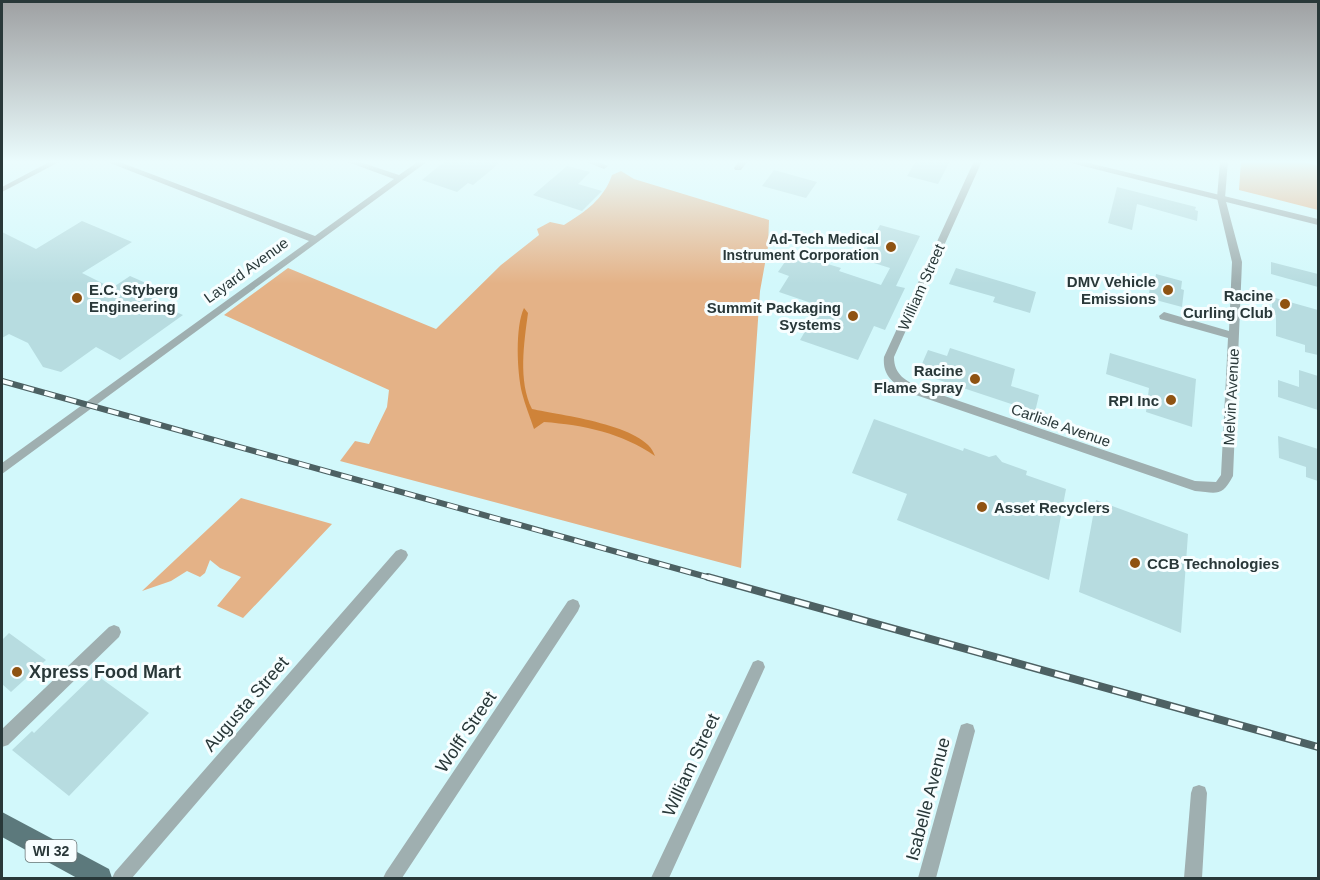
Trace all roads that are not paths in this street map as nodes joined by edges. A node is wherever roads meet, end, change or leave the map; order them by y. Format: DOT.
graph roads {
  1 [pos="216,202"];
  2 [pos="367,202"];
  3 [pos="959,202"];
  4 [pos="1222,202"];
  5 [pos="1237,202"];
  6 [pos="1318,222"];
  7 [pos="316,240"];
  8 [pos="1164,316"];
  9 [pos="1234,336"];
  10 [pos="897,381"];
  11 [pos="2,470"];
  12 [pos="1218,488"];
  13 [pos="401,555"];
  14 [pos="573,606"];
  15 [pos="114,632"];
  16 [pos="758,667"];
  17 [pos="967,730"];
  18 [pos="2,739"];
  19 [pos="1199,793"];
  20 [pos="2,824"];
  21 [pos="100,879"];
  22 [pos="121,879"];
  23 [pos="392,879"];
  24 [pos="660,879"];
  25 [pos="927,879"];
  26 [pos="1193,879"];
  1 -- 7 [label="street"];
  2 -- 7 [label="street, Layard Avenue"];
  3 -- 10 [label="street, William Street"];
  4 -- 9 [label="street, Melvin Avenue"];
  5 -- 6 [label="street"];
  7 -- 11 [label="street, Layard Avenue"];
  8 -- 9 [label="street"];
  9 -- 12 [label="street, Melvin Avenue"];
  10 -- 12 [label="street, Carlisle Avenue"];
  13 -- 22 [label="street, Augusta Street"];
  14 -- 23 [label="street, Wolff Street"];
  15 -- 18 [label="street"];
  16 -- 24 [label="street, William Street"];
  17 -- 25 [label="street, Isabelle Avenue"];
  19 -- 26 [label="street"];
  20 -- 21 [label="main road, WI 32"];
}
